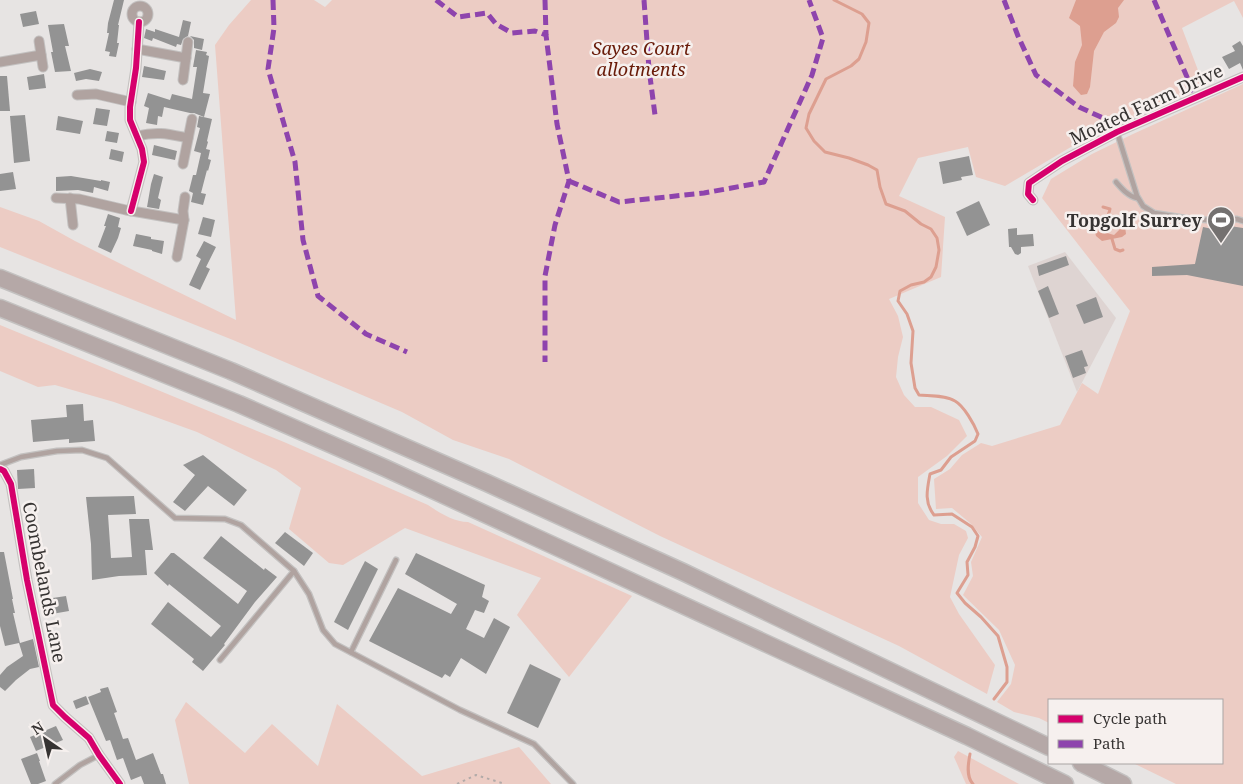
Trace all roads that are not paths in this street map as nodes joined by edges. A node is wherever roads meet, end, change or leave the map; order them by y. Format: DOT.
graph roads {
  1 [pos="139,3"];
  2 [pos="39,41"];
  3 [pos="188,42"];
  4 [pos="137,49"];
  5 [pos="41,55"];
  6 [pos="186,58"];
  7 [pos="0,62"];
  8 [pos="43,67"];
  9 [pos="1243,77"];
  10 [pos="183,80"];
  11 [pos="77,95"];
  12 [pos="131,102"];
  13 [pos="192,120"];
  14 [pos="1117,132"];
  15 [pos="137,136"];
  16 [pos="188,138"];
  17 [pos="182,164"];
  18 [pos="1116,182"];
  19 [pos="185,197"];
  20 [pos="56,198"];
  21 [pos="70,198"];
  22 [pos="1137,198"];
  23 [pos="1032,200"];
  24 [pos="131,210"];
  25 [pos="184,220"];
  26 [pos="1243,221"];
  27 [pos="73,225"];
  28 [pos="177,257"];
  29 [pos="0,278"];
  30 [pos="0,308"];
  31 [pos="0,465"];
  32 [pos="0,469"];
  33 [pos="396,560"];
  34 [pos="294,571"];
  35 [pos="350,652"];
  36 [pos="220,660"];
  37 [pos="1048,746"];
  38 [pos="99,755"];
  39 [pos="1083,764"];
  40 [pos="54,784"];
  41 [pos="120,784"];
  42 [pos="573,784"];
  43 [pos="1065,784"];
  44 [pos="1123,784"];
  1 -- 4 [label="street"];
  2 -- 5 [label="street"];
  3 -- 6 [label="street"];
  4 -- 6 [label="street"];
  4 -- 12 [label="street"];
  5 -- 7 [label="street"];
  5 -- 8 [label="street"];
  6 -- 10 [label="street"];
  9 -- 14 [label="street, Moated Farm Drive"];
  11 -- 12 [label="street"];
  12 -- 15 [label="street"];
  13 -- 16 [label="street"];
  14 -- 22 [label="lane"];
  14 -- 23 [label="street, Moated Farm Drive"];
  15 -- 16 [label="street"];
  15 -- 24 [label="street"];
  16 -- 17 [label="street"];
  18 -- 22 [label="lane"];
  19 -- 25 [label="street"];
  20 -- 21 [label="street"];
  21 -- 24 [label="street"];
  21 -- 27 [label="street"];
  22 -- 26 [label="lane"];
  24 -- 25 [label="street"];
  25 -- 28 [label="street"];
  29 -- 37 [label="highway"];
  30 -- 43 [label="highway"];
  31 -- 34 [label="lane"];
  32 -- 38 [label="street, Coombelands Lane"];
  33 -- 35 [label="lane"];
  34 -- 35 [label="lane"];
  34 -- 36 [label="lane"];
  35 -- 42 [label="lane"];
  38 -- 40 [label="lane"];
  38 -- 41 [label="street"];
  39 -- 44 [label="highway"];
}
